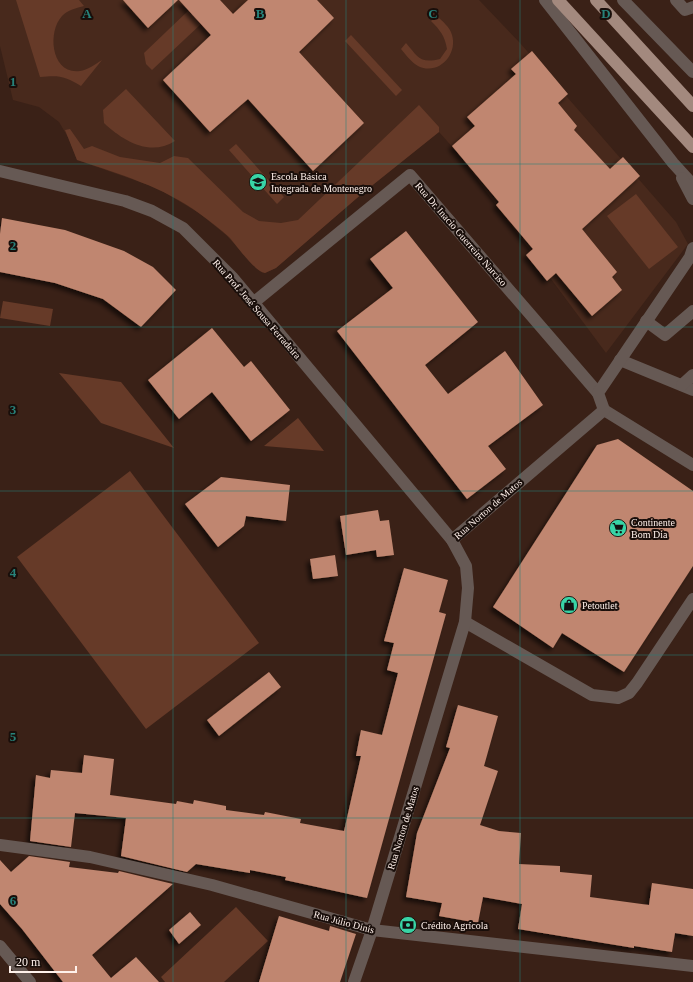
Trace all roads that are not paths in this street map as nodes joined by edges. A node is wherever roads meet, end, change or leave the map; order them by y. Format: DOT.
graph roads {
  1 [pos="545,0"];
  2 [pos="558,0"];
  3 [pos="596,0"];
  4 [pos="623,0"];
  5 [pos="676,0"];
  6 [pos="693,7"];
  7 [pos="687,60"];
  8 [pos="693,72"];
  9 [pos="693,106"];
  10 [pos="693,147"];
  11 [pos="673,163"];
  12 [pos="1,169"];
  13 [pos="693,185"];
  14 [pos="693,199"];
  15 [pos="692,253"];
  16 [pos="253,303"];
  17 [pos="693,311"];
  18 [pos="646,321"];
  19 [pos="620,360"];
  20 [pos="693,375"];
  21 [pos="682,385"];
  22 [pos="693,390"];
  23 [pos="598,393"];
  24 [pos="604,410"];
  25 [pos="693,465"];
  26 [pos="452,540"];
  27 [pos="693,599"];
  28 [pos="465,622"];
  29 [pos="0,844"];
  30 [pos="372,930"];
  31 [pos="0,946"];
  32 [pos="693,966"];
  33 [pos="30,982"];
  34 [pos="354,982"];
  1 -- 11 [label="street"];
  2 -- 10 [label="main road"];
  3 -- 9 [label="main road"];
  4 -- 7 [label="street"];
  5 -- 6 [label="street"];
  7 -- 8 [label="street"];
  11 -- 13 [label="street"];
  11 -- 14 [label="street"];
  12 -- 16 [label="street, Rua Prof. José Sousa Ferradeira"];
  15 -- 18 [label="street"];
  16 -- 23 [label="street, Rua Dr. Inacio Guerreiro Narciso"];
  16 -- 26 [label="street, Rua Prof. José Sousa Ferradeira"];
  17 -- 18 [label="street"];
  18 -- 19 [label="street"];
  19 -- 21 [label="street"];
  19 -- 23 [label="street"];
  20 -- 21 [label="street"];
  21 -- 22 [label="street"];
  23 -- 24 [label="street"];
  24 -- 25 [label="street"];
  24 -- 26 [label="street, Rua Norton de Matos"];
  26 -- 28 [label="street, Rua Norton de Matos"];
  27 -- 28 [label="street"];
  28 -- 30 [label="street, Rua Norton de Matos"];
  29 -- 30 [label="street, Rua Júlio Dinis"];
  30 -- 32 [label="street, Rua Júlio Dinis"];
  30 -- 34 [label="street, Rua Norton de Matos"];
  31 -- 33 [label="street"];
}
